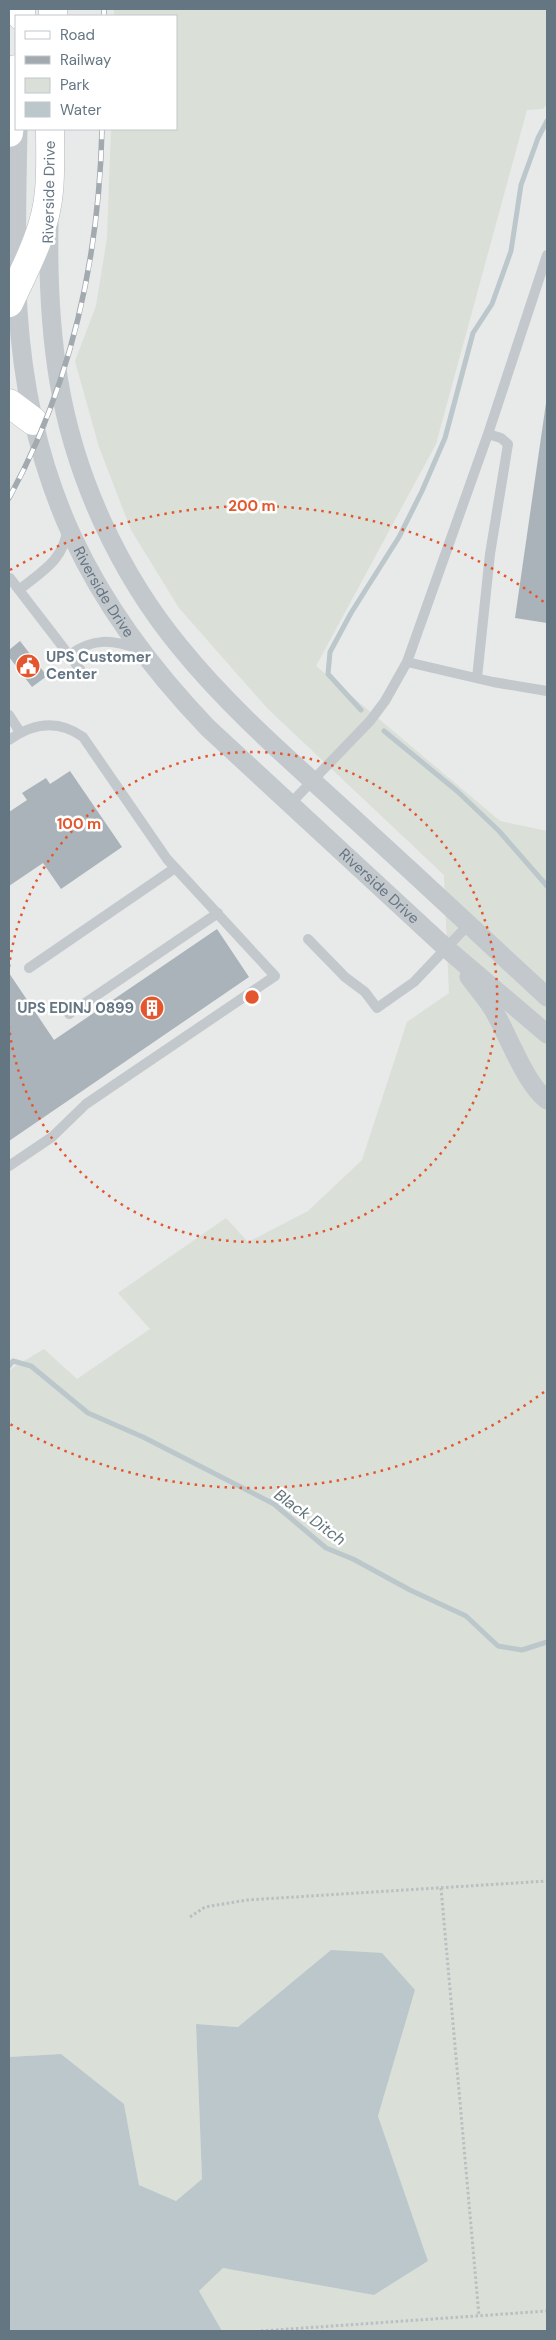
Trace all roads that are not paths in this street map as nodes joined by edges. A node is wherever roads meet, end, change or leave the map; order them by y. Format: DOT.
graph roads {
  1 [pos="15,78"];
  2 [pos="18,130"];
  3 [pos="50,130"];
  4 [pos="9,133"];
  5 [pos="49,191"];
  6 [pos="547,255"];
  7 [pos="13,294"];
  8 [pos="9,403"];
  9 [pos="34,421"];
  10 [pos="488,434"];
  11 [pos="67,526"];
  12 [pos="10,578"];
  13 [pos="19,590"];
  14 [pos="139,649"];
  15 [pos="69,655"];
  16 [pos="408,662"];
  17 [pos="82,672"];
  18 [pos="477,678"];
  19 [pos="547,691"];
  20 [pos="9,715"];
  21 [pos="20,732"];
  22 [pos="9,740"];
  23 [pos="313,781"];
  24 [pos="290,804"];
  25 [pos="175,868"];
  26 [pos="218,913"];
  27 [pos="469,924"];
  28 [pos="308,939"];
  29 [pos="446,948"];
  30 [pos="29,968"];
  31 [pos="547,997"];
  32 [pos="69,1014"];
  33 [pos="547,1034"];
  34 [pos="547,1100"];
  35 [pos="9,1166"];
  1 -- 4 [label="main road"];
  2 -- 7 [label="street, Riverside Drive"];
  3 -- 5 [label="main road, Riverside Drive"];
  5 -- 7 [label="main road"];
  5 -- 23 [label="street, Riverside Drive"];
  6 -- 10 [label="lane"];
  7 -- 9 [label="street, Riverside Drive"];
  8 -- 9 [label="main road"];
  9 -- 11 [label="street, Riverside Drive"];
  10 -- 16 [label="lane"];
  10 -- 18 [label="lane"];
  11 -- 13 [label="lane"];
  11 -- 14 [label="street, Riverside Drive"];
  12 -- 13 [label="lane"];
  13 -- 15 [label="lane"];
  14 -- 15 [label="lane"];
  14 -- 24 [label="street, Riverside Drive"];
  15 -- 17 [label="lane"];
  16 -- 18 [label="lane"];
  16 -- 23 [label="lane"];
  18 -- 19 [label="lane"];
  20 -- 21 [label="lane"];
  21 -- 22 [label="lane"];
  21 -- 25 [label="lane"];
  23 -- 24 [label="lane"];
  23 -- 27 [label="street, Riverside Drive"];
  24 -- 29 [label="street, Riverside Drive"];
  25 -- 26 [label="lane"];
  25 -- 30 [label="lane"];
  26 -- 32 [label="lane"];
  26 -- 35 [label="lane"];
  27 -- 29 [label="lane"];
  27 -- 31 [label="street, Riverside Drive"];
  28 -- 29 [label="lane"];
  29 -- 33 [label="street, Riverside Drive"];
  29 -- 34 [label="street"];
}
